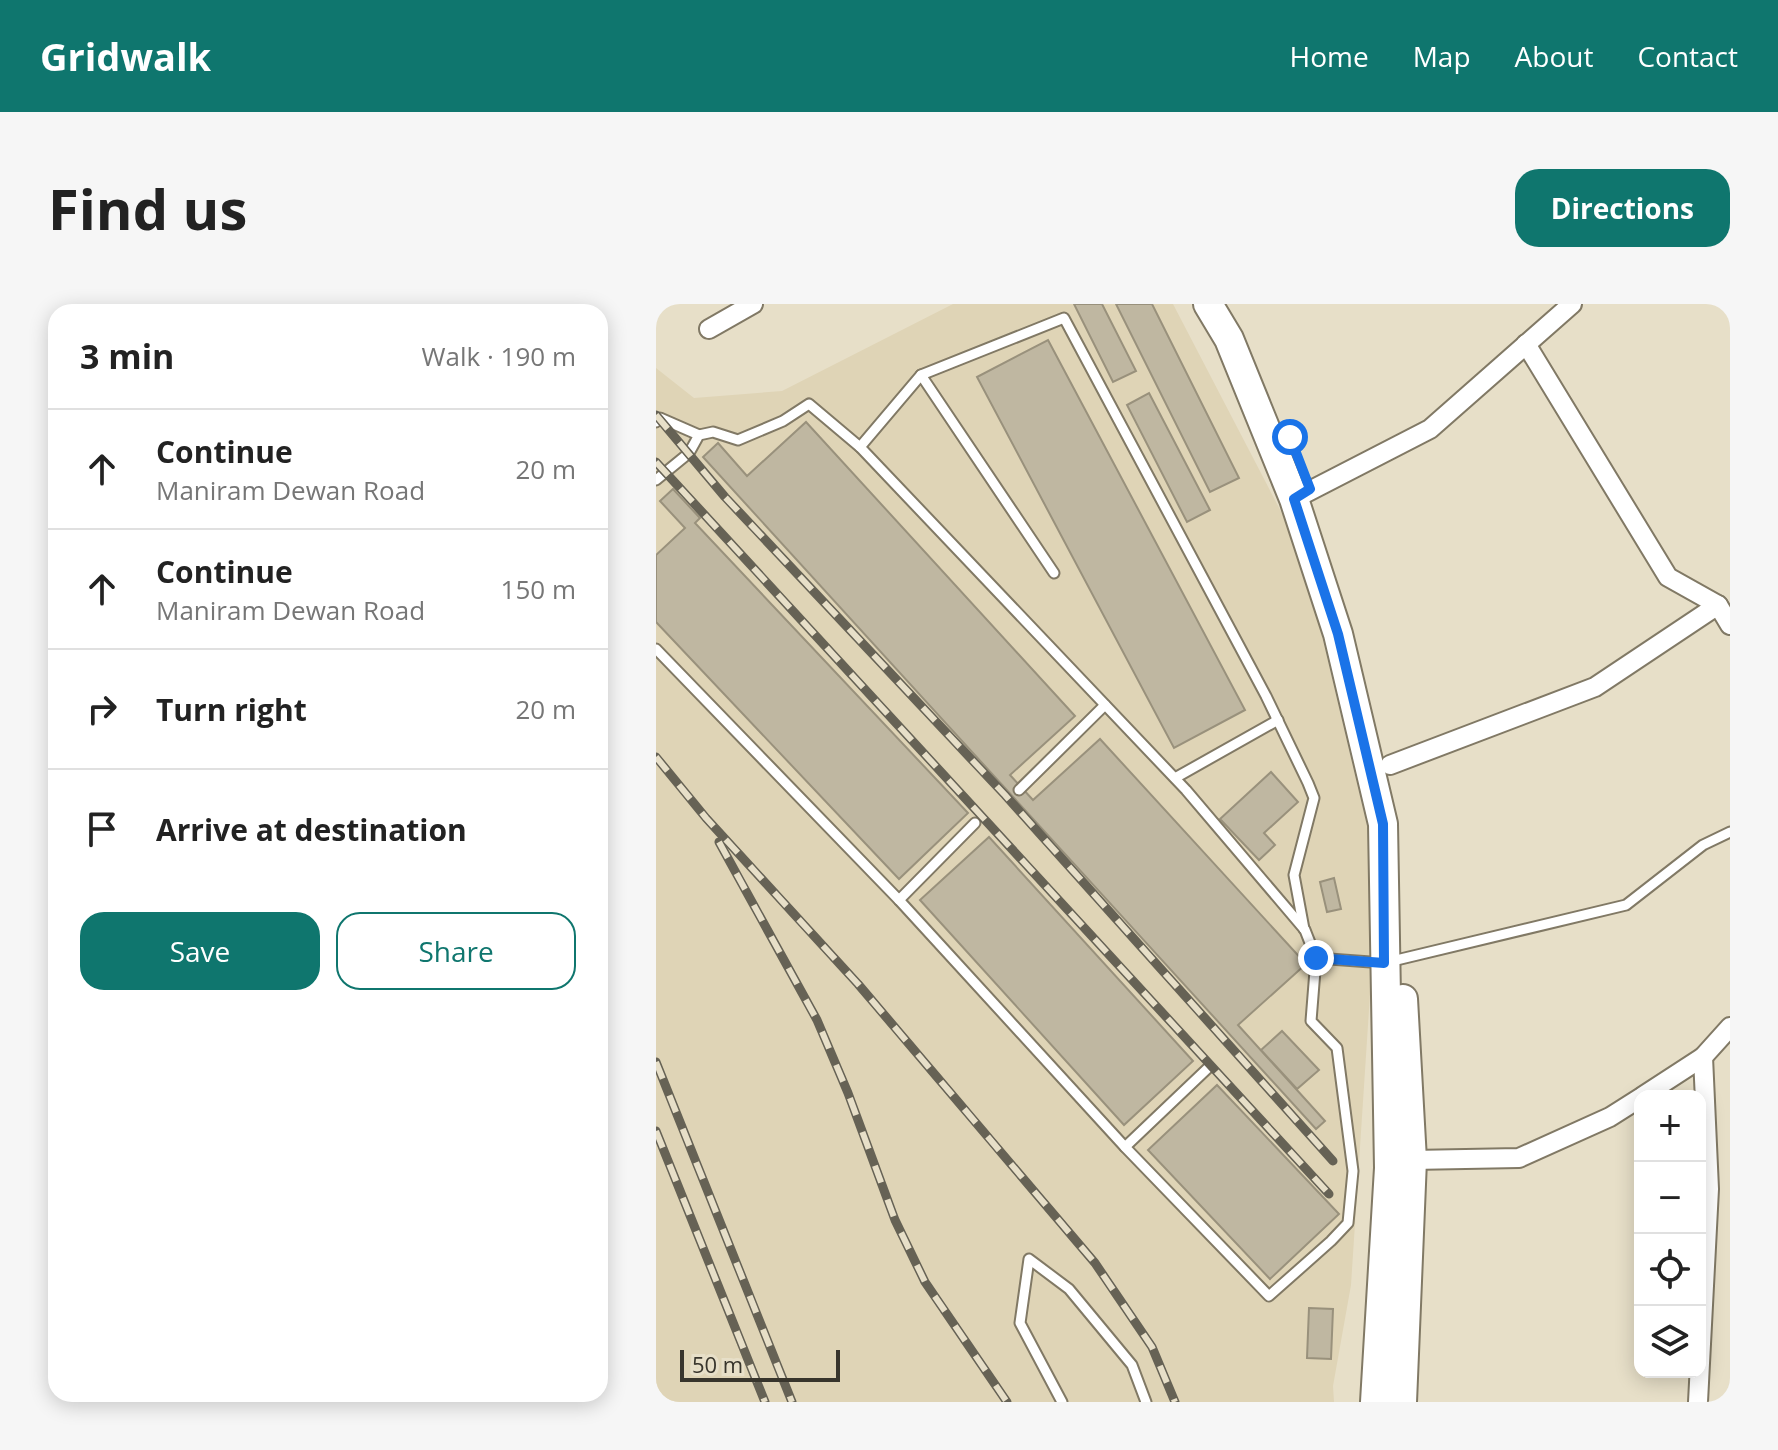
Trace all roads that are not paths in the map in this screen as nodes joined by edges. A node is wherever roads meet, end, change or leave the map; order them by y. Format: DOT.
graph roads {
  1 [pos="753,304"];
  2 [pos="1208,304"];
  3 [pos="1230,304"];
  4 [pos="1572,304"];
  5 [pos="709,329"];
  6 [pos="1526,344"];
  7 [pos="921,375"];
  8 [pos="656,422"];
  9 [pos="699,435"];
  10 [pos="860,447"];
  11 [pos="656,480"];
  12 [pos="1302,494"];
  13 [pos="1054,573"];
  14 [pos="1718,605"];
  15 [pos="1730,625"];
  16 [pos="656,649"];
  17 [pos="1105,705"];
  18 [pos="1278,720"];
  19 [pos="1390,765"];
  20 [pos="1175,778"];
  21 [pos="1019,790"];
  22 [pos="975,823"];
  23 [pos="1730,832"];
  24 [pos="899,900"];
  25 [pos="1305,930"];
  26 [pos="1316,958"];
  27 [pos="1392,961"];
  28 [pos="1730,1027"];
  29 [pos="1703,1057"];
  30 [pos="1208,1068"];
  31 [pos="1653,1090"];
  32 [pos="1634,1102"];
  33 [pos="1125,1147"];
  34 [pos="1412,1160"];
  35 [pos="1062,1402"];
  36 [pos="1146,1402"];
  37 [pos="1375,1402"];
  38 [pos="1402,1402"];
  39 [pos="1698,1402"];
  1 -- 5 [label="street"];
  2 -- 12 [label="main road"];
  3 -- 12 [label="main road"];
  4 -- 6 [label="street"];
  6 -- 12 [label="street"];
  6 -- 14 [label="street"];
  7 -- 10 [label="lane"];
  7 -- 13 [label="lane"];
  7 -- 18 [label="lane"];
  8 -- 9 [label="lane"];
  9 -- 10 [label="lane"];
  9 -- 11 [label="lane"];
  10 -- 17 [label="lane"];
  12 -- 19 [label="main road"];
  12 -- 27 [label="main road"];
  14 -- 15 [label="street"];
  14 -- 19 [label="street"];
  16 -- 24 [label="lane"];
  17 -- 20 [label="lane"];
  17 -- 21 [label="lane"];
  18 -- 20 [label="lane"];
  18 -- 25 [label="lane"];
  19 -- 27 [label="main road"];
  20 -- 25 [label="lane"];
  22 -- 24 [label="lane"];
  23 -- 27 [label="lane"];
  24 -- 33 [label="lane"];
  25 -- 26 [label="lane"];
  26 -- 27 [label="lane"];
  26 -- 33 [label="lane"];
  27 -- 34 [label="main road"];
  27 -- 37 [label="main road"];
  28 -- 29 [label="street"];
  29 -- 31 [label="street"];
  29 -- 39 [label="street"];
  30 -- 33 [label="lane"];
  32 -- 34 [label="street"];
  34 -- 38 [label="main road"];
  35 -- 36 [label="lane"];
}
